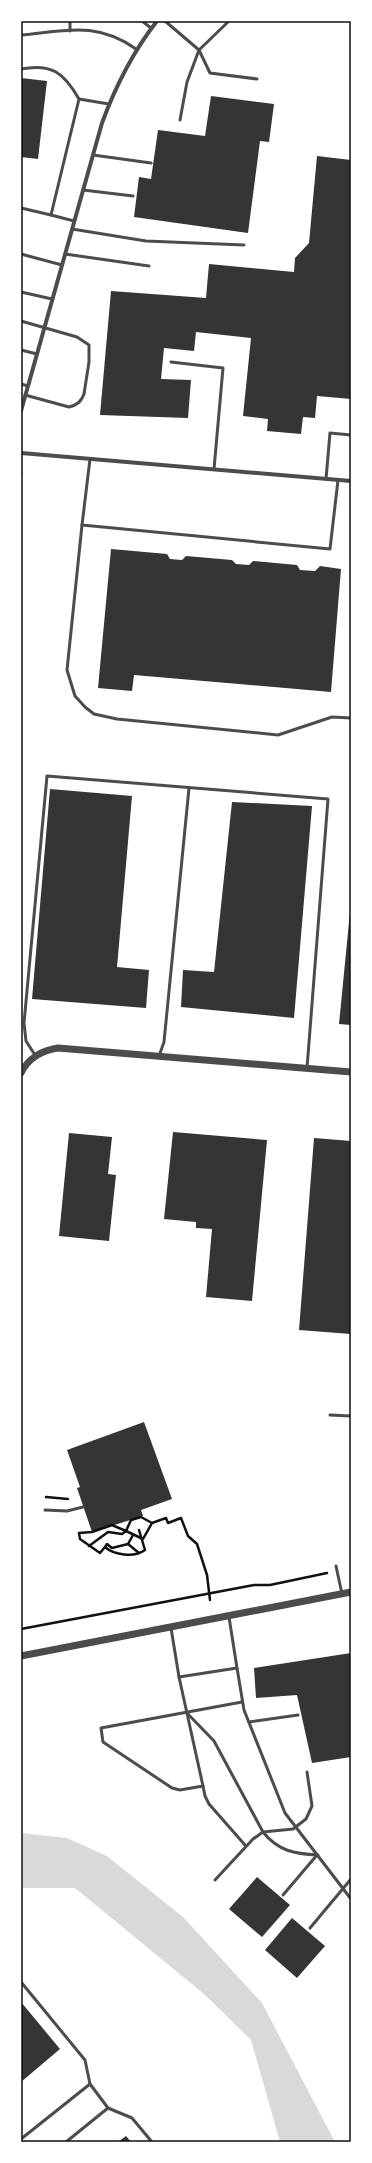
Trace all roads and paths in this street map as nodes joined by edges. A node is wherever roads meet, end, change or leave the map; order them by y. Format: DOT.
graph roads {
  1 [pos="70,21"];
  2 [pos="142,21"];
  3 [pos="157,21"];
  4 [pos="165,21"];
  5 [pos="229,21"];
  6 [pos="151,28"];
  7 [pos="70,30"];
  8 [pos="21,35"];
  9 [pos="136,49"];
  10 [pos="199,50"];
  11 [pos="21,69"];
  12 [pos="256,79"];
  13 [pos="79,98"];
  14 [pos="109,104"];
  15 [pos="180,120"];
  16 [pos="93,154"];
  17 [pos="151,163"];
  18 [pos="83,190"];
  19 [pos="133,196"];
  20 [pos="21,208"];
  21 [pos="51,215"];
  22 [pos="74,221"];
  23 [pos="72,229"];
  24 [pos="244,245"];
  25 [pos="21,254"];
  26 [pos="65,254"];
  27 [pos="62,264"];
  28 [pos="149,266"];
  29 [pos="21,292"];
  30 [pos="52,299"];
  31 [pos="21,321"];
  32 [pos="44,328"];
  33 [pos="21,350"];
  34 [pos="37,354"];
  35 [pos="172,362"];
  36 [pos="21,384"];
  37 [pos="28,386"];
  38 [pos="25,395"];
  39 [pos="22,404"];
  40 [pos="21,411"];
  41 [pos="351,435"];
  42 [pos="21,453"];
  43 [pos="90,459"];
  44 [pos="214,469"];
  45 [pos="326,479"];
  46 [pos="338,480"];
  47 [pos="351,481"];
  48 [pos="82,525"];
  49 [pos="351,718"];
  50 [pos="189,788"];
  51 [pos="36,1056"];
  52 [pos="158,1056"];
  53 [pos="307,1068"];
  54 [pos="351,1072"];
  55 [pos="21,1073"];
  56 [pos="330,1415"];
  57 [pos="351,1416"];
  58 [pos="46,1497"];
  59 [pos="71,1499"];
  60 [pos="83,1507"];
  61 [pos="45,1510"];
  62 [pos="152,1523"];
  63 [pos="140,1530"];
  64 [pos="126,1531"];
  65 [pos="133,1535"];
  66 [pos="143,1539"];
  67 [pos="128,1544"];
  68 [pos="89,1546"];
  69 [pos="105,1547"];
  70 [pos="139,1554"];
  71 [pos="336,1566"];
  72 [pos="330,1573"];
  73 [pos="351,1592"];
  74 [pos="209,1594"];
  75 [pos="342,1594"];
  76 [pos="210,1600"];
  77 [pos="229,1617"];
  78 [pos="171,1628"];
  79 [pos="21,1629"];
  80 [pos="21,1656"];
  81 [pos="237,1668"];
  82 [pos="179,1677"];
  83 [pos="242,1702"];
  84 [pos="185,1711"];
  85 [pos="298,1716"];
  86 [pos="249,1722"];
  87 [pos="307,1772"];
  88 [pos="202,1786"];
  89 [pos="297,1827"];
  90 [pos="263,1832"];
  91 [pos="245,1845"];
  92 [pos="318,1855"];
  93 [pos="351,1879"];
  94 [pos="215,1880"];
  95 [pos="343,1889"];
  96 [pos="283,1895"];
  97 [pos="351,1899"];
  98 [pos="310,1928"];
  99 [pos="21,1982"];
  100 [pos="90,2084"];
  101 [pos="108,2108"];
  102 [pos="21,2139"];
  103 [pos="66,2142"];
  104 [pos="152,2142"];
  1 -- 7 [label="lane"];
  2 -- 6 [label="lane"];
  3 -- 6 [label="street"];
  4 -- 10 [label="lane"];
  5 -- 10 [label="lane"];
  6 -- 9 [label="street"];
  7 -- 8 [label="lane"];
  7 -- 9 [label="lane"];
  9 -- 14 [label="street"];
  10 -- 12 [label="lane"];
  10 -- 15 [label="lane"];
  11 -- 13 [label="lane"];
  13 -- 14 [label="lane"];
  13 -- 21 [label="lane"];
  14 -- 16 [label="street"];
  16 -- 17 [label="lane"];
  16 -- 18 [label="street"];
  18 -- 19 [label="lane"];
  18 -- 22 [label="street"];
  20 -- 21 [label="lane"];
  21 -- 22 [label="lane"];
  22 -- 23 [label="street"];
  23 -- 24 [label="lane"];
  23 -- 26 [label="street"];
  25 -- 27 [label="lane"];
  26 -- 27 [label="street"];
  26 -- 28 [label="lane"];
  27 -- 30 [label="street"];
  29 -- 30 [label="lane"];
  30 -- 32 [label="street"];
  31 -- 32 [label="lane"];
  32 -- 34 [label="street"];
  32 -- 38 [label="lane"];
  33 -- 34 [label="lane"];
  34 -- 37 [label="street"];
  35 -- 44 [label="lane"];
  36 -- 37 [label="lane"];
  37 -- 38 [label="street"];
  38 -- 39 [label="street"];
  39 -- 40 [label="street"];
  41 -- 45 [label="lane"];
  42 -- 43 [label="street"];
  43 -- 44 [label="street"];
  43 -- 48 [label="lane"];
  44 -- 45 [label="street"];
  45 -- 46 [label="street"];
  46 -- 47 [label="street"];
  46 -- 48 [label="lane"];
  48 -- 49 [label="lane"];
  50 -- 51 [label="lane"];
  50 -- 52 [label="lane"];
  50 -- 53 [label="lane"];
  51 -- 52 [label="street"];
  51 -- 55 [label="street"];
  52 -- 53 [label="street"];
  53 -- 54 [label="street"];
  56 -- 57 [label="lane"];
  58 -- 59 [label="path"];
  60 -- 61 [label="lane"];
  62 -- 64 [label="path"];
  62 -- 66 [label="path"];
  62 -- 74 [label="path"];
  63 -- 66 [label="path"];
  64 -- 65 [label="path"];
  64 -- 68 [label="path"];
  64 -- 68 [label="path"];
  65 -- 66 [label="path"];
  65 -- 67 [label="path"];
  66 -- 70 [label="path"];
  67 -- 69 [label="path"];
  67 -- 70 [label="path"];
  68 -- 69 [label="path"];
  69 -- 70 [label="path"];
  71 -- 75 [label="lane"];
  72 -- 74 [label="path"];
  73 -- 75 [label="street"];
  74 -- 76 [label="path"];
  74 -- 79 [label="path"];
  75 -- 77 [label="street"];
  77 -- 78 [label="street"];
  77 -- 81 [label="lane"];
  78 -- 80 [label="street"];
  78 -- 82 [label="lane"];
  81 -- 82 [label="lane"];
  81 -- 83 [label="lane"];
  82 -- 84 [label="lane"];
  83 -- 84 [label="lane"];
  83 -- 86 [label="lane"];
  84 -- 88 [label="lane"];
  84 -- 88 [label="lane"];
  84 -- 90 [label="lane"];
  85 -- 86 [label="lane"];
  86 -- 89 [label="lane"];
  87 -- 89 [label="lane"];
  88 -- 91 [label="lane"];
  89 -- 90 [label="lane"];
  89 -- 92 [label="lane"];
  90 -- 91 [label="lane"];
  90 -- 92 [label="lane"];
  91 -- 94 [label="lane"];
  92 -- 95 [label="lane"];
  92 -- 96 [label="lane"];
  93 -- 95 [label="lane"];
  95 -- 97 [label="lane"];
  95 -- 98 [label="lane"];
  99 -- 100 [label="lane"];
  100 -- 101 [label="lane"];
  100 -- 102 [label="lane"];
  101 -- 103 [label="lane"];
  101 -- 104 [label="lane"];
}
